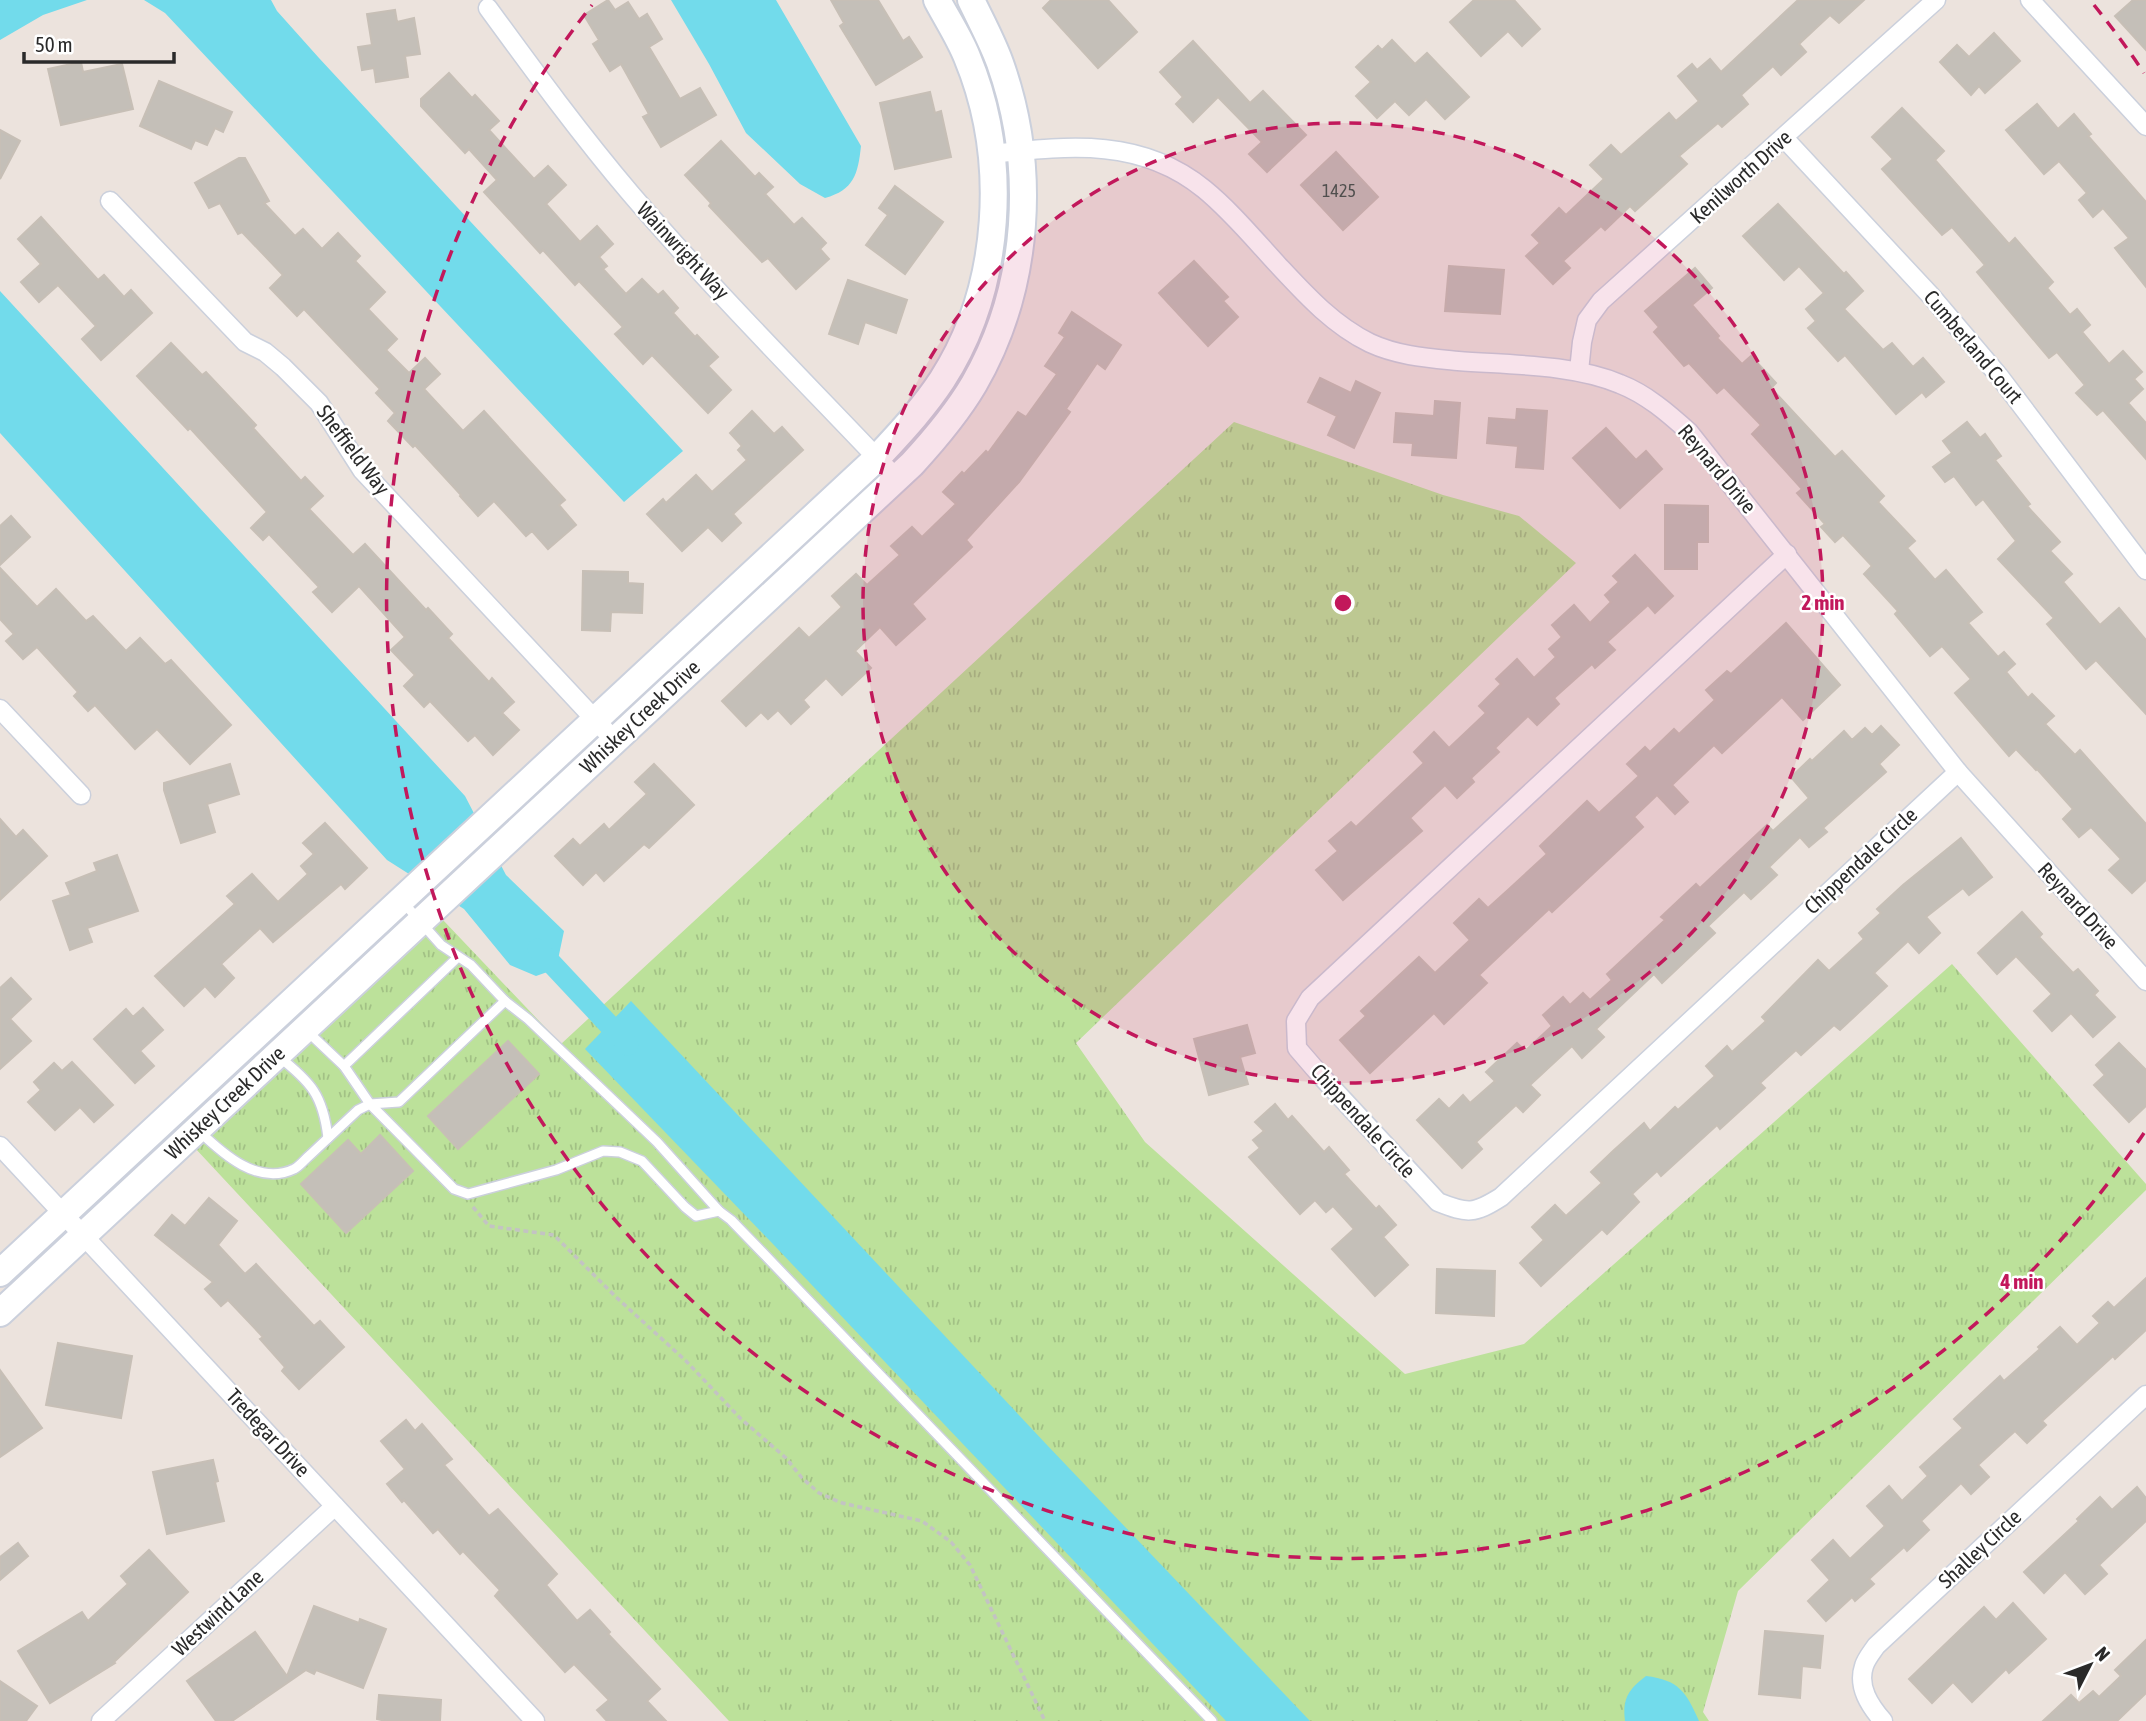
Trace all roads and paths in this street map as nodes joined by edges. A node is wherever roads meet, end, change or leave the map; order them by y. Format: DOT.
graph roads {
  1 [pos="937,0"];
  2 [pos="971,0"];
  3 [pos="1936,0"];
  4 [pos="2030,0"];
  5 [pos="488,8"];
  6 [pos="2146,126"];
  7 [pos="1784,138"];
  8 [pos="1021,151"];
  9 [pos="991,154"];
  10 [pos="110,201"];
  11 [pos="1579,371"];
  12 [pos="877,458"];
  13 [pos="897,479"];
  14 [pos="1787,554"];
  15 [pos="2146,570"];
  16 [pos="0,709"];
  17 [pos="594,719"];
  18 [pos="615,741"];
  19 [pos="1958,772"];
  20 [pos="80,795"];
  21 [pos="407,894"];
  22 [pos="427,915"];
  23 [pos="458,957"];
  24 [pos="2146,981"];
  25 [pos="505,1000"];
  26 [pos="305,1029"];
  27 [pos="277,1055"];
  28 [pos="344,1066"];
  29 [pos="370,1104"];
  30 [pos="197,1129"];
  31 [pos="328,1138"];
  32 [pos="0,1146"];
  33 [pos="460,1191"];
  34 [pos="719,1211"];
  35 [pos="64,1213"];
  36 [pos="83,1236"];
  37 [pos="0,1273"];
  38 [pos="0,1314"];
  39 [pos="2146,1395"];
  40 [pos="335,1506"];
  41 [pos="101,1721"];
  42 [pos="535,1721"];
  43 [pos="1045,1721"];
  44 [pos="1212,1721"];
  45 [pos="1883,1721"];
  1 -- 9 [label="street, Whiskey Creek Drive"];
  2 -- 8 [label="street, Whiskey Creek Drive"];
  3 -- 7 [label="street, Kenilworth Drive"];
  4 -- 6 [label="street"];
  5 -- 12 [label="street, Wainwright Way"];
  7 -- 11 [label="street, Kenilworth Drive"];
  7 -- 15 [label="street, Cumberland Court"];
  8 -- 9 [label="street, Reynard Drive"];
  8 -- 11 [label="street, Reynard Drive"];
  8 -- 13 [label="street, Whiskey Creek Drive"];
  9 -- 12 [label="street, Whiskey Creek Drive"];
  10 -- 17 [label="street, Sheffield Way"];
  11 -- 14 [label="street, Reynard Drive"];
  12 -- 13 [label="street, Wainwright Way"];
  12 -- 17 [label="street, Whiskey Creek Drive"];
  13 -- 18 [label="street, Whiskey Creek Drive"];
  14 -- 19 [label="street, Reynard Drive"];
  14 -- 19 [label="street, Chippendale Circle"];
  16 -- 20 [label="street"];
  17 -- 18 [label="street, Sheffield Way"];
  17 -- 21 [label="street, Whiskey Creek Drive"];
  18 -- 22 [label="street, Whiskey Creek Drive"];
  19 -- 24 [label="street, Reynard Drive"];
  21 -- 22 [label="lane"];
  21 -- 35 [label="street, Whiskey Creek Drive"];
  22 -- 23 [label="lane"];
  22 -- 26 [label="street, Whiskey Creek Drive"];
  23 -- 25 [label="lane"];
  23 -- 28 [label="lane"];
  25 -- 29 [label="lane"];
  25 -- 34 [label="lane"];
  26 -- 27 [label="street, Whiskey Creek Drive"];
  26 -- 28 [label="lane"];
  27 -- 30 [label="street, Whiskey Creek Drive"];
  27 -- 31 [label="lane"];
  28 -- 29 [label="lane"];
  29 -- 31 [label="lane"];
  29 -- 33 [label="lane"];
  30 -- 31 [label="lane"];
  30 -- 36 [label="street, Whiskey Creek Drive"];
  32 -- 35 [label="street, Tredegar Drive"];
  33 -- 34 [label="lane"];
  33 -- 43 [label="path"];
  34 -- 44 [label="lane"];
  35 -- 36 [label="street, Tredegar Drive"];
  35 -- 37 [label="street, Whiskey Creek Drive"];
  36 -- 38 [label="street, Whiskey Creek Drive"];
  36 -- 40 [label="street, Tredegar Drive"];
  39 -- 45 [label="street, Shalley Circle"];
  40 -- 41 [label="street, Westwind Lane"];
  40 -- 42 [label="street, Tredegar Drive"];
}
